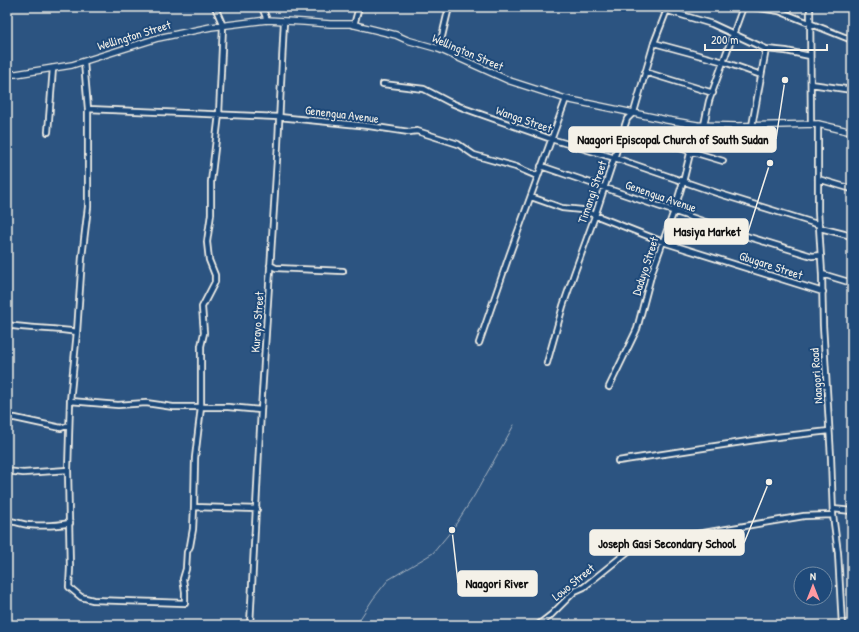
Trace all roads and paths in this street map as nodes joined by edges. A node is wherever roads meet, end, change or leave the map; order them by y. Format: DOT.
graph roads {
  1 [pos="215,7"];
  2 [pos="262,7"];
  3 [pos="359,7"];
  4 [pos="449,7"];
  5 [pos="655,7"];
  6 [pos="743,7"];
  7 [pos="753,7"];
  8 [pos="810,7"];
  9 [pos="667,9"];
  10 [pos="267,20"];
  11 [pos="284,21"];
  12 [pos="810,23"];
  13 [pos="354,25"];
  14 [pos="223,26"];
  15 [pos="734,34"];
  16 [pos="852,40"];
  17 [pos="654,43"];
  18 [pos="439,49"];
  19 [pos="766,49"];
  20 [pos="810,56"];
  21 [pos="84,62"];
  22 [pos="724,62"];
  23 [pos="53,68"];
  24 [pos="645,72"];
  25 [pos="7,74"];
  26 [pos="761,75"];
  27 [pos="383,84"];
  28 [pos="811,84"];
  29 [pos="852,90"];
  30 [pos="713,93"];
  31 [pos="566,99"];
  32 [pos="88,110"];
  33 [pos="634,112"];
  34 [pos="219,114"];
  35 [pos="279,117"];
  36 [pos="814,124"];
  37 [pos="697,125"];
  38 [pos="704,125"];
  39 [pos="752,126"];
  40 [pos="623,131"];
  41 [pos="48,132"];
  42 [pos="852,132"];
  43 [pos="551,139"];
  44 [pos="691,152"];
  45 [pos="615,158"];
  46 [pos="723,162"];
  47 [pos="542,166"];
  48 [pos="537,176"];
  49 [pos="818,179"];
  50 [pos="683,182"];
  51 [pos="604,188"];
  52 [pos="852,190"];
  53 [pos="531,197"];
  54 [pos="674,211"];
  55 [pos="595,216"];
  56 [pos="820,226"];
  57 [pos="852,228"];
  58 [pos="851,236"];
  59 [pos="663,242"];
  60 [pos="821,255"];
  61 [pos="270,265"];
  62 [pos="343,271"];
  63 [pos="822,274"];
  64 [pos="852,283"];
  65 [pos="822,292"];
  66 [pos="7,325"];
  67 [pos="77,332"];
  68 [pos="479,343"];
  69 [pos="547,363"];
  70 [pos="609,387"];
  71 [pos="70,401"];
  72 [pos="201,407"];
  73 [pos="261,410"];
  74 [pos="7,418"];
  75 [pos="69,425"];
  76 [pos="829,431"];
  77 [pos="618,461"];
  78 [pos="68,470"];
  79 [pos="7,471"];
  80 [pos="194,507"];
  81 [pos="256,508"];
  82 [pos="852,511"];
  83 [pos="833,512"];
  84 [pos="7,521"];
  85 [pos="70,523"];
  86 [pos="250,625"];
  87 [pos="538,625"];
  88 [pos="842,625"];
  1 -- 14 [label="street"];
  2 -- 10 [label="street"];
  3 -- 13 [label="street"];
  4 -- 18 [label="street"];
  5 -- 9 [label="street"];
  6 -- 15 [label="street"];
  7 -- 12 [label="street"];
  8 -- 12 [label="street, Naagori Road"];
  9 -- 15 [label="street"];
  9 -- 17 [label="street, Timangi Street"];
  10 -- 11 [label="main road, Wellington Street"];
  10 -- 14 [label="main road, Wellington Street"];
  11 -- 13 [label="main road, Wellington Street"];
  11 -- 35 [label="street, Kurayo Street"];
  12 -- 16 [label="street"];
  12 -- 20 [label="street, Naagori Road"];
  13 -- 18 [label="main road, Wellington Street"];
  14 -- 21 [label="main road, Wellington Street"];
  14 -- 34 [label="street"];
  15 -- 19 [label="street"];
  15 -- 22 [label="street"];
  17 -- 22 [label="street"];
  17 -- 24 [label="street, Timangi Street"];
  18 -- 31 [label="main road, Wellington Street"];
  19 -- 20 [label="street"];
  19 -- 26 [label="street"];
  20 -- 28 [label="street, Naagori Road"];
  21 -- 23 [label="main road, Wellington Street"];
  21 -- 32 [label="street"];
  22 -- 26 [label="street"];
  22 -- 30 [label="street"];
  23 -- 25 [label="main road, Wellington Street"];
  23 -- 41 [label="street"];
  24 -- 30 [label="street"];
  24 -- 33 [label="street, Timangi Street"];
  26 -- 39 [label="street"];
  27 -- 43 [label="street, Wanga Street"];
  28 -- 29 [label="street"];
  28 -- 36 [label="street, Naagori Road"];
  30 -- 38 [label="street"];
  31 -- 33 [label="main road, Wellington Street"];
  31 -- 43 [label="street"];
  32 -- 34 [label="street, Genengua Avenue"];
  32 -- 67 [label="street"];
  33 -- 37 [label="main road, Wellington Street"];
  33 -- 40 [label="street, Timangi Street"];
  34 -- 35 [label="street, Genengua Avenue"];
  34 -- 72 [label="street"];
  35 -- 48 [label="street, Genengua Avenue"];
  35 -- 61 [label="street, Kurayo Street"];
  36 -- 39 [label="main road, Wellington Street"];
  36 -- 42 [label="main road, Wellington Street"];
  36 -- 49 [label="street, Naagori Road"];
  37 -- 38 [label="main road, Wellington Street"];
  37 -- 44 [label="street, Daduyo Street"];
  38 -- 39 [label="main road, Wellington Street"];
  40 -- 44 [label="street"];
  40 -- 45 [label="street, Timangi Street"];
  43 -- 45 [label="street, Wanga Street"];
  43 -- 47 [label="street"];
  44 -- 46 [label="street"];
  44 -- 50 [label="street, Daduyo Street"];
  45 -- 50 [label="street, Wanga Street"];
  45 -- 51 [label="street, Timangi Street"];
  47 -- 48 [label="street"];
  47 -- 51 [label="street, Genengua Avenue"];
  48 -- 53 [label="street"];
  49 -- 52 [label="street"];
  49 -- 56 [label="street, Naagori Road"];
  50 -- 54 [label="street, Daduyo Street"];
  50 -- 56 [label="street, Wanga Street"];
  51 -- 54 [label="street, Genengua Avenue"];
  51 -- 55 [label="street, Timangi Street"];
  53 -- 55 [label="street, Gbugare Street"];
  53 -- 68 [label="street"];
  54 -- 59 [label="street, Daduyo Street"];
  54 -- 60 [label="street, Genengua Avenue"];
  55 -- 59 [label="street, Gbugare Street"];
  55 -- 69 [label="street, Timangi Street"];
  56 -- 58 [label="street, Wanga Street"];
  56 -- 60 [label="street, Naagori Road"];
  57 -- 58 [label="street"];
  59 -- 65 [label="street, Gbugare Street"];
  59 -- 70 [label="street, Daduyo Street"];
  60 -- 63 [label="street, Naagori Road"];
  61 -- 62 [label="street"];
  61 -- 73 [label="street, Kurayo Street"];
  63 -- 64 [label="street"];
  63 -- 65 [label="street, Naagori Road"];
  65 -- 76 [label="street, Naagori Road"];
  66 -- 67 [label="street"];
  67 -- 71 [label="street"];
  71 -- 72 [label="street"];
  71 -- 75 [label="street"];
  72 -- 73 [label="street"];
  72 -- 80 [label="street"];
  73 -- 81 [label="street, Kurayo Street"];
  74 -- 75 [label="street"];
  75 -- 78 [label="street"];
  76 -- 77 [label="street"];
  76 -- 83 [label="street, Naagori Road"];
  78 -- 79 [label="street"];
  78 -- 85 [label="street"];
  80 -- 81 [label="street"];
  80 -- 85 [label="street"];
  81 -- 86 [label="street, Kurayo Street"];
  82 -- 83 [label="street, Lowo Street"];
  83 -- 87 [label="street, Lowo Street"];
  83 -- 88 [label="street, Naagori Road"];
  84 -- 85 [label="street"];
}
